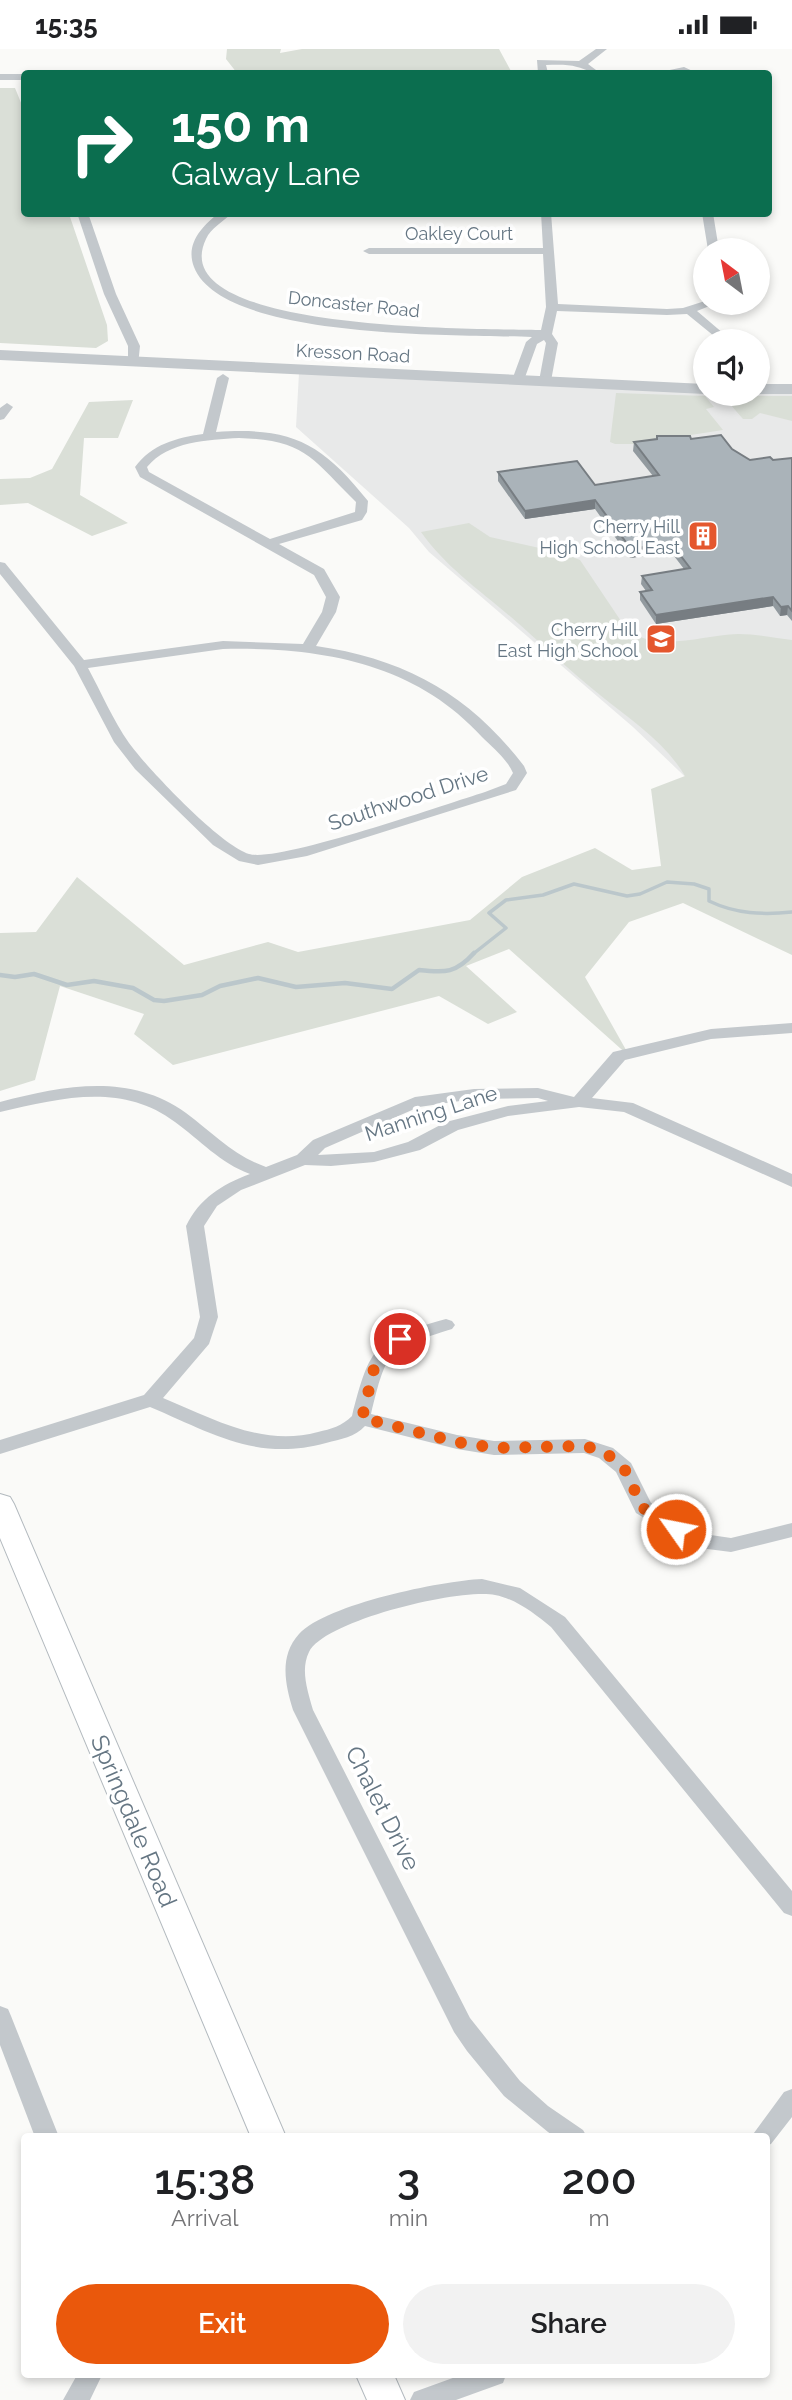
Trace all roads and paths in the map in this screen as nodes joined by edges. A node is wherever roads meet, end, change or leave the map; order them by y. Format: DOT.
graph roads {
  1 [pos="602,49"];
  2 [pos="581,64"];
  3 [pos="542,70"];
  4 [pos="590,70"];
  5 [pos="0,77"];
  6 [pos="21,77"];
  7 [pos="83,217"];
  8 [pos="221,217"];
  9 [pos="546,217"];
  10 [pos="708,217"];
  11 [pos="712,238"];
  12 [pos="369,251"];
  13 [pos="548,251"];
  14 [pos="552,307"];
  15 [pos="693,309"];
  16 [pos="689,310"];
  17 [pos="712,329"];
  18 [pos="546,334"];
  19 [pos="0,355"];
  20 [pos="134,362"];
  21 [pos="223,379"];
  22 [pos="518,380"];
  23 [pos="545,381"];
  24 [pos="693,388"];
  25 [pos="770,389"];
  26 [pos="792,389"];
  27 [pos="209,435"];
  28 [pos="270,543"];
  29 [pos="0,566"];
  30 [pos="308,648"];
  31 [pos="80,665"];
  32 [pos="792,1028"];
  33 [pos="576,1102"];
  34 [pos="0,1107"];
  35 [pos="303,1159"];
  36 [pos="264,1173"];
  37 [pos="792,1181"];
  38 [pos="446,1325"];
  39 [pos="151,1400"];
  40 [pos="362,1418"];
  41 [pos="0,1447"];
  42 [pos="0,1504"];
  43 [pos="792,1530"];
  44 [pos="792,1907"];
  45 [pos="0,2016"];
  46 [pos="792,2099"];
  47 [pos="45,2133"];
  48 [pos="267,2133"];
  49 [pos="570,2133"];
  50 [pos="766,2133"];
  51 [pos="88,2378"];
  52 [pos="376,2378"];
  53 [pos="485,2378"];
  54 [pos="76,2400"];
  55 [pos="386,2400"];
  56 [pos="423,2400"];
  1 -- 2 [label="street"];
  2 -- 3 [label="street"];
  2 -- 4 [label="street"];
  5 -- 6 [label="street"];
  7 -- 20 [label="street"];
  8 -- 18 [label="street, Doncaster Road"];
  9 -- 13 [label="street"];
  10 -- 11 [label="street"];
  12 -- 13 [label="street, Oakley Court"];
  13 -- 14 [label="street"];
  14 -- 16 [label="street"];
  14 -- 18 [label="street"];
  15 -- 16 [label="street"];
  16 -- 17 [label="street"];
  18 -- 22 [label="street"];
  18 -- 23 [label="street"];
  19 -- 20 [label="street, Kresson Road"];
  20 -- 22 [label="street, Kresson Road"];
  21 -- 27 [label="street"];
  22 -- 23 [label="street, Kresson Road"];
  23 -- 24 [label="street, Kresson Road"];
  25 -- 26 [label="street"];
  27 -- 28 [label="street"];
  27 -- 28 [label="street"];
  28 -- 30 [label="street"];
  29 -- 31 [label="street, Southwood Drive"];
  30 -- 31 [label="street, Southwood Drive"];
  30 -- 31 [label="street, Southwood Drive"];
  32 -- 33 [label="street"];
  33 -- 35 [label="street, Manning Lane"];
  33 -- 35 [label="street, Manning Lane"];
  33 -- 37 [label="street, Manning Lane"];
  34 -- 36 [label="street"];
  35 -- 36 [label="street, Manning Lane"];
  36 -- 39 [label="street, Manning Lane"];
  38 -- 40 [label="street"];
  39 -- 40 [label="street"];
  39 -- 41 [label="street"];
  40 -- 43 [label="street"];
  42 -- 48 [label="main road, Springdale Road"];
  44 -- 49 [label="street, Chalet Drive"];
  45 -- 47 [label="street"];
  46 -- 50 [label="street"];
  51 -- 54 [label="street"];
  52 -- 55 [label="main road"];
  53 -- 56 [label="street"];
}
